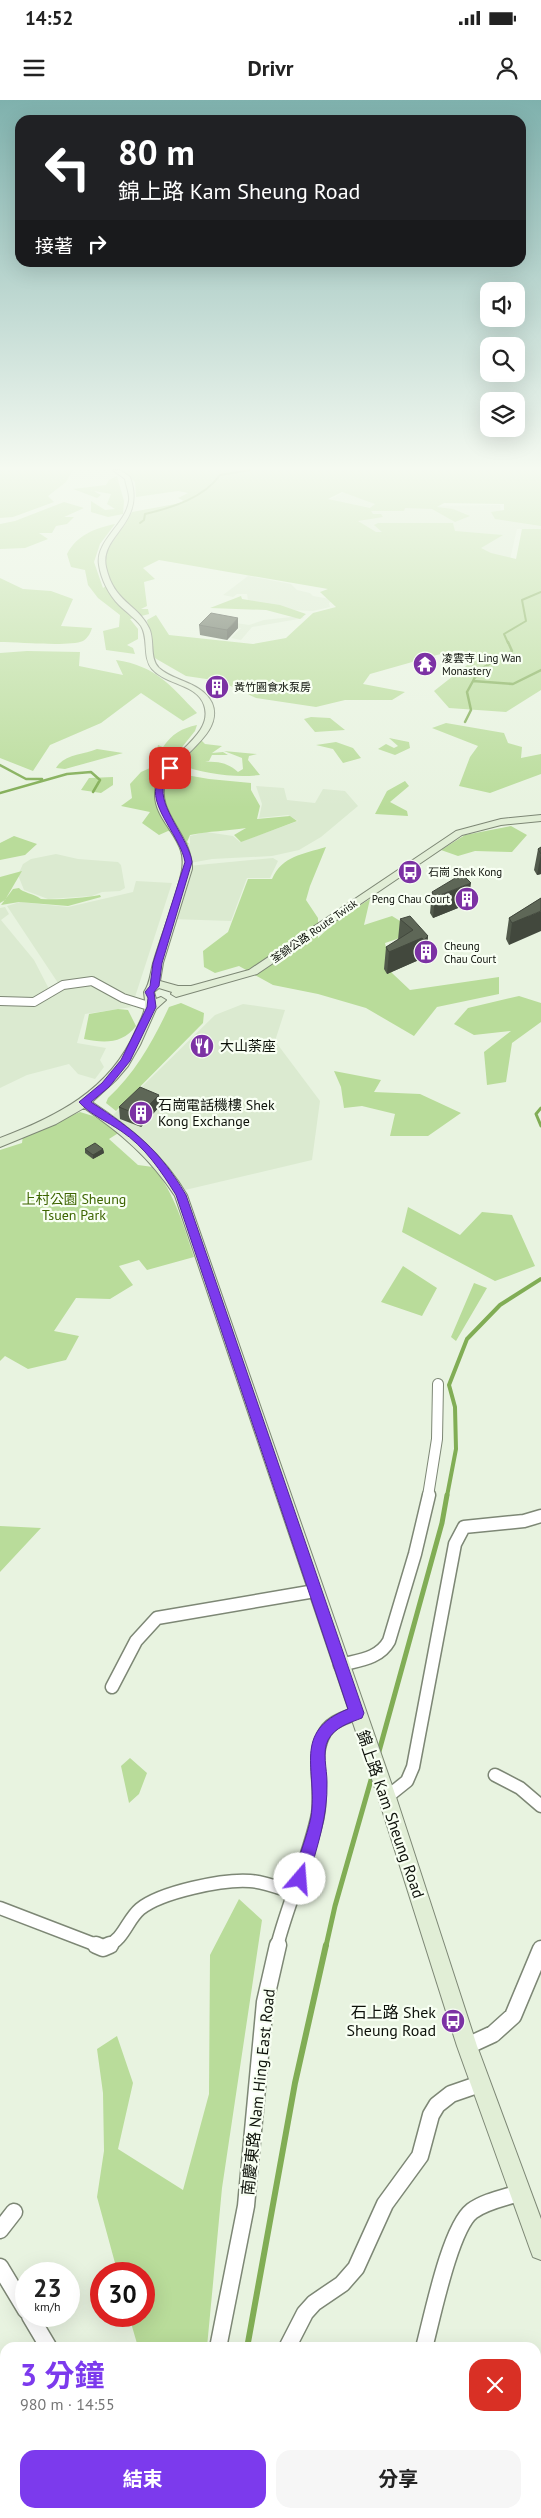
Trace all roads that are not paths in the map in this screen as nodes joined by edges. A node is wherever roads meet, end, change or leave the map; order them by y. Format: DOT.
graph roads {
  1 [pos="109,583"];
  2 [pos="541,818"];
  3 [pos="192,989"];
  4 [pos="175,991"];
  5 [pos="156,992"];
  6 [pos="0,1001"];
  7 [pos="84,1102"];
  8 [pos="0,1142"];
  9 [pos="438,1384"];
  10 [pos="541,1516"];
  11 [pos="315,1591"];
  12 [pos="340,1665"];
  13 [pos="112,1687"];
  14 [pos="357,1713"];
  15 [pos="495,1775"];
  16 [pos="385,1794"];
  17 [pos="541,1806"];
  18 [pos="295,1893"];
  19 [pos="0,1908"];
  20 [pos="541,1949"];
  21 [pos="467,2046"];
  22 [pos="480,2084"];
  23 [pos="519,2193"];
  24 [pos="14,2212"];
  25 [pos="0,2230"];
  26 [pos="541,2249"];
  27 [pos="0,2267"];
  28 [pos="15,2292"];
  29 [pos="37,2327"];
  30 [pos="45,2342"];
  31 [pos="219,2342"];
  32 [pos="288,2342"];
  33 [pos="426,2342"];
  1 -- 5 [label="main road"];
  2 -- 3 [label="main road, 荃錦公路 Route Twisk"];
  3 -- 4 [label="main road, 荃錦公路 Route Twisk"];
  4 -- 5 [label="main road"];
  4 -- 5 [label="main road, 荃錦公路 Route Twisk"];
  5 -- 6 [label="street"];
  5 -- 7 [label="main road"];
  7 -- 8 [label="main road"];
  7 -- 11 [label="main road, 錦上路 Kam Sheung Road"];
  9 -- 12 [label="street"];
  10 -- 16 [label="street"];
  11 -- 12 [label="main road, 錦上路 Kam Sheung Road"];
  11 -- 13 [label="street"];
  12 -- 14 [label="main road, 錦上路 Kam Sheung Road"];
  14 -- 16 [label="main road, 錦上路 Kam Sheung Road"];
  14 -- 18 [label="street, 南慶東路 Nam Hing East Road"];
  15 -- 17 [label="street"];
  16 -- 21 [label="main road, 錦上路 Kam Sheung Road"];
  18 -- 19 [label="street"];
  18 -- 31 [label="street, 南慶東路 Nam Hing East Road"];
  20 -- 21 [label="street"];
  21 -- 22 [label="main road, 錦上路 Kam Sheung Road"];
  22 -- 23 [label="main road, 錦上路 Kam Sheung Road"];
  22 -- 32 [label="street"];
  23 -- 26 [label="main road, 錦上路 Kam Sheung Road"];
  23 -- 33 [label="street"];
  24 -- 25 [label="street"];
  27 -- 28 [label="street"];
  29 -- 30 [label="street"];
}
